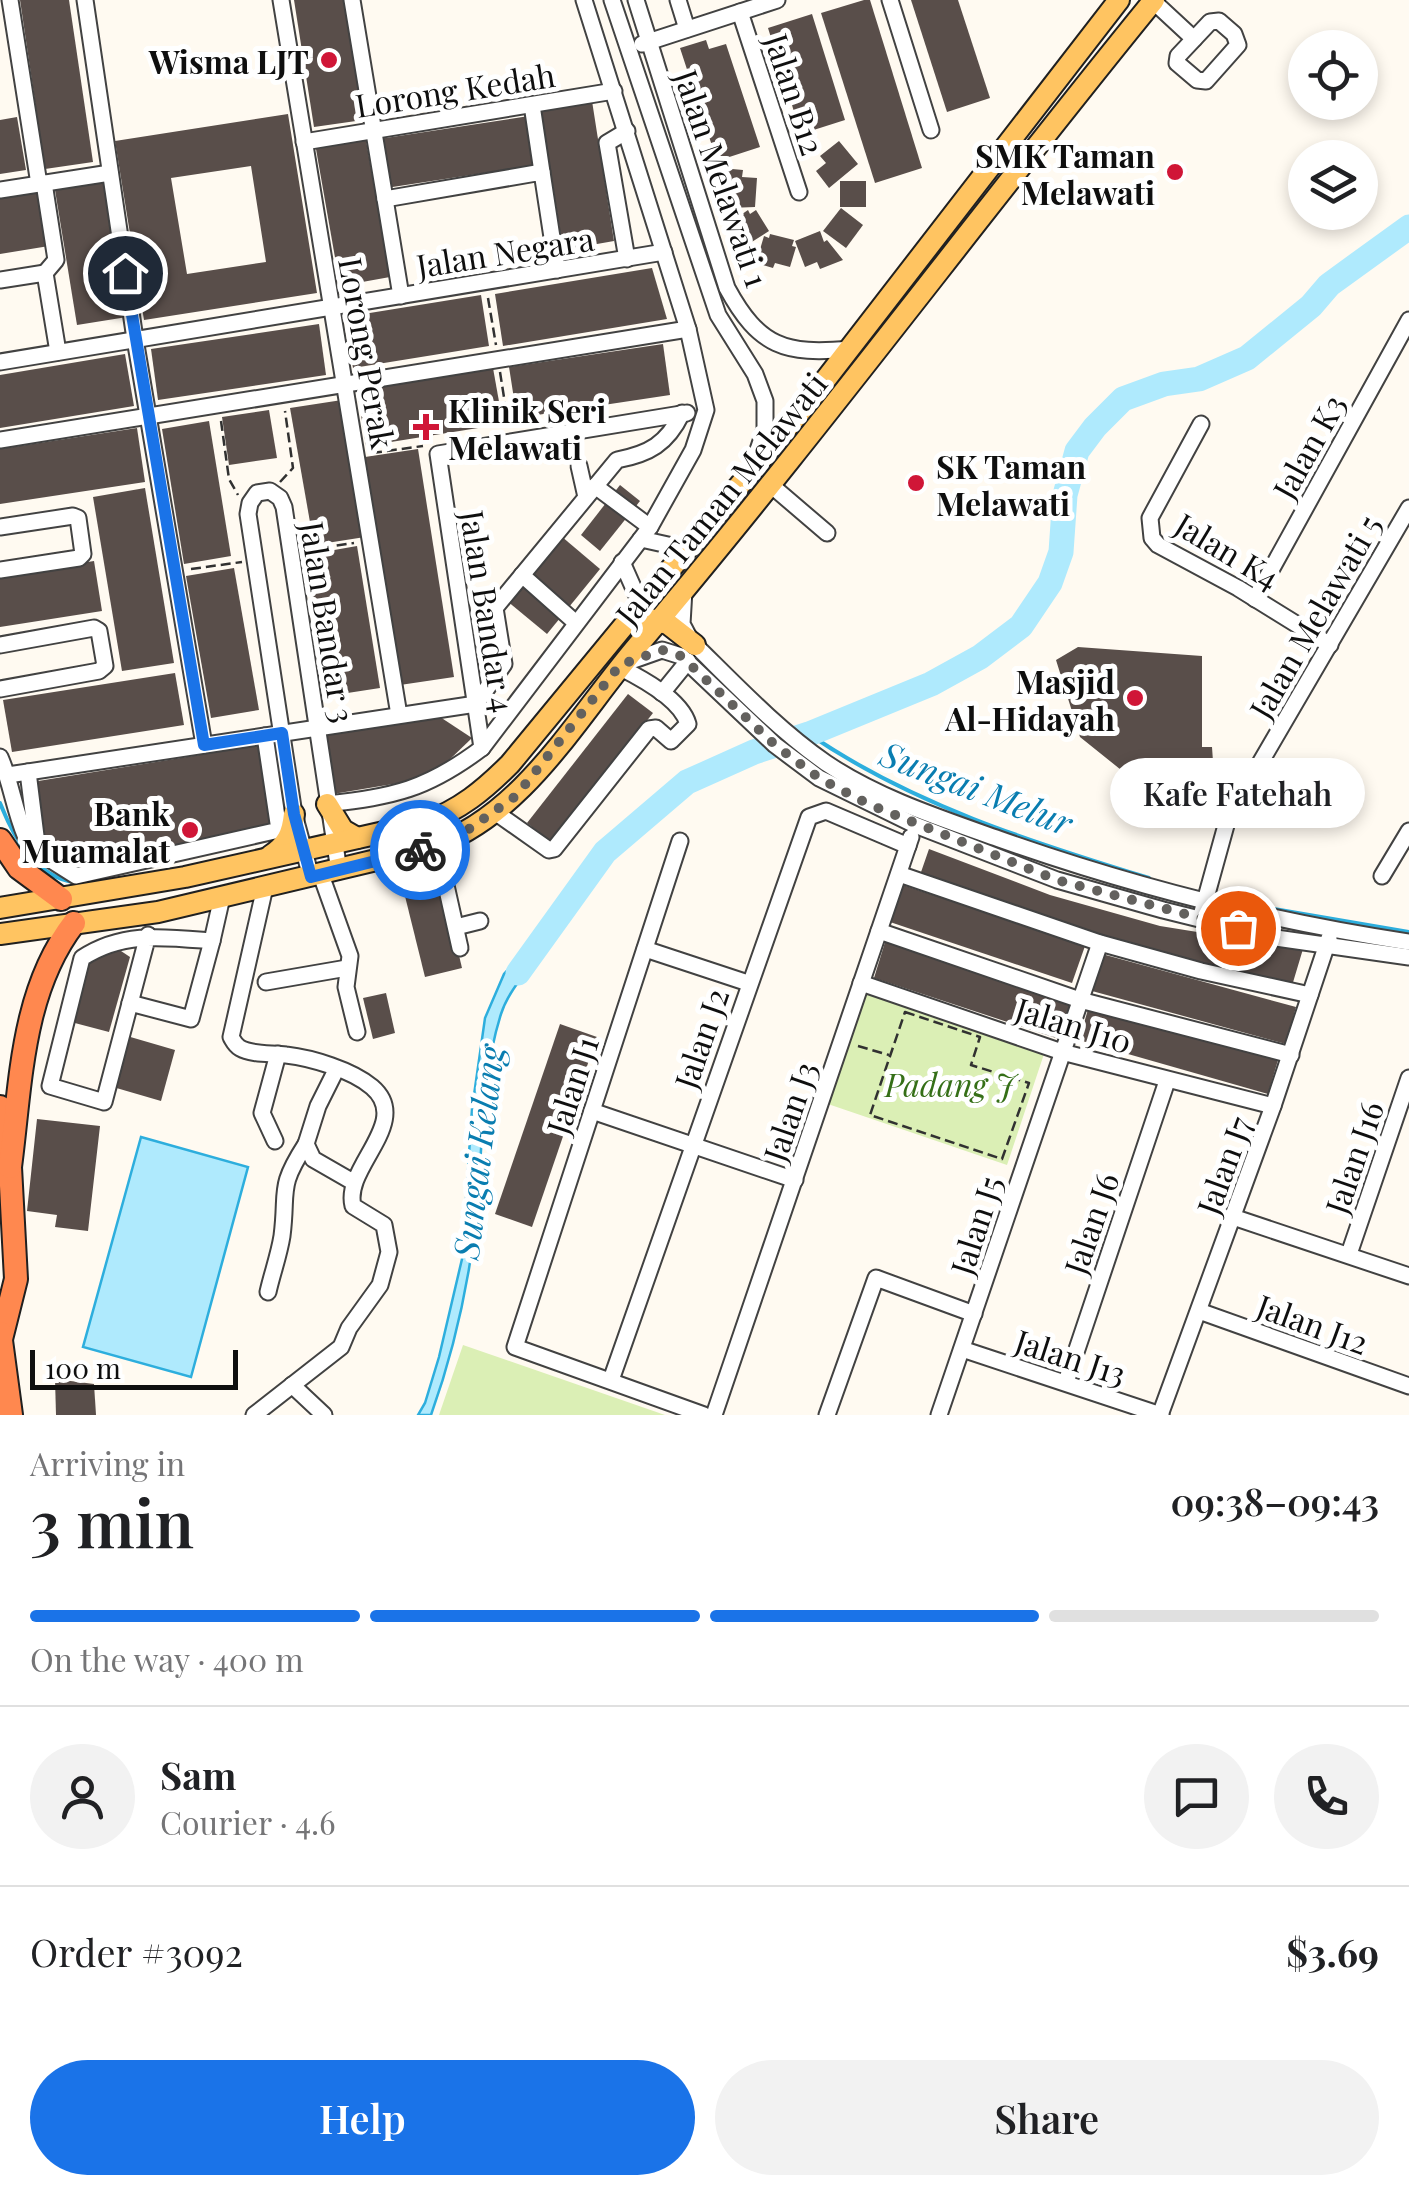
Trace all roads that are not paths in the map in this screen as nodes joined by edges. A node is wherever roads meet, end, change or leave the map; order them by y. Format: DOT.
graph roads {
  1 [pos="10,0"];
  2 [pos="84,0"];
  3 [pos="281,0"];
  4 [pos="352,0"];
  5 [pos="584,0"];
  6 [pos="611,0"];
  7 [pos="636,0"];
  8 [pos="678,0"];
  9 [pos="777,0"];
  10 [pos="890,0"];
  11 [pos="1118,0"];
  12 [pos="1154,1"];
  13 [pos="740,12"];
  14 [pos="688,29"];
  15 [pos="596,38"];
  16 [pos="1194,39"];
  17 [pos="649,42"];
  18 [pos="628,48"];
  19 [pos="614,91"];
  20 [pos="532,104"];
  21 [pos="372,130"];
  22 [pos="931,130"];
  23 [pos="627,131"];
  24 [pos="304,142"];
  25 [pos="542,172"];
  26 [pos="110,173"];
  27 [pos="42,184"];
  28 [pos="0,190"];
  29 [pos="800,192"];
  30 [pos="384,199"];
  31 [pos="664,252"];
  32 [pos="627,258"];
  33 [pos="557,270"];
  34 [pos="44,273"];
  35 [pos="0,280"];
  36 [pos="400,296"];
  37 [pos="332,307"];
  38 [pos="1409,320"];
  39 [pos="688,328"];
  40 [pos="135,340"];
  41 [pos="850,350"];
  42 [pos="58,352"];
  43 [pos="0,362"];
  44 [pos="345,384"];
  45 [pos="706,410"];
  46 [pos="682,414"];
  47 [pos="148,416"];
  48 [pos="1200,424"];
  49 [pos="0,440"];
  50 [pos="578,466"];
  51 [pos="749,475"];
  52 [pos="772,486"];
  53 [pos="591,492"];
  54 [pos="1407,515"];
  55 [pos="0,528"];
  56 [pos="827,532"];
  57 [pos="645,533"];
  58 [pos="686,550"];
  59 [pos="622,562"];
  60 [pos="0,570"];
  61 [pos="522,575"];
  62 [pos="684,590"];
  63 [pos="1255,599"];
  64 [pos="642,606"];
  65 [pos="659,620"];
  66 [pos="576,623"];
  67 [pos="625,624"];
  68 [pos="0,645"];
  69 [pos="1330,645"];
  70 [pos="691,653"];
  71 [pos="620,666"];
  72 [pos="0,688"];
  73 [pos="662,694"];
  74 [pos="476,704"];
  75 [pos="399,716"];
  76 [pos="318,728"];
  77 [pos="273,734"];
  78 [pos="204,745"];
  79 [pos="482,748"];
  80 [pos="0,757"];
  81 [pos="824,771"];
  82 [pos="28,772"];
  83 [pos="8,774"];
  84 [pos="327,804"];
  85 [pos="495,812"];
  86 [pos="294,814"];
  87 [pos="916,825"];
  88 [pos="1409,831"];
  89 [pos="25,835"];
  90 [pos="357,838"];
  91 [pos="0,840"];
  92 [pos="680,841"];
  93 [pos="333,844"];
  94 [pos="437,845"];
  95 [pos="908,846"];
  96 [pos="305,850"];
  97 [pos="264,859"];
  98 [pos="324,874"];
  99 [pos="899,874"];
  100 [pos="1382,876"];
  101 [pos="265,888"];
  102 [pos="222,897"];
  103 [pos="61,898"];
  104 [pos="0,908"];
  105 [pos="1203,910"];
  106 [pos="480,921"];
  107 [pos="74,923"];
  108 [pos="456,927"];
  109 [pos="880,931"];
  110 [pos="0,934"];
  111 [pos="148,935"];
  112 [pos="1328,938"];
  113 [pos="212,941"];
  114 [pos="1409,942"];
  115 [pos="1100,944"];
  116 [pos="460,948"];
  117 [pos="645,949"];
  118 [pos="1409,958"];
  119 [pos="347,968"];
  120 [pos="266,982"];
  121 [pos="748,983"];
  122 [pos="862,984"];
  123 [pos="1310,995"];
  124 [pos="1080,1000"];
  125 [pos="130,1003"];
  126 [pos="357,1032"];
  127 [pos="1062,1052"];
  128 [pos="278,1054"];
  129 [pos="1291,1055"];
  130 [pos="336,1070"];
  131 [pos="1409,1078"];
  132 [pos="1167,1081"];
  133 [pos="0,1106"];
  134 [pos="1274,1106"];
  135 [pos="592,1111"];
  136 [pos="275,1141"];
  137 [pos="306,1144"];
  138 [pos="691,1146"];
  139 [pos="10,1168"];
  140 [pos="795,1180"];
  141 [pos="353,1182"];
  142 [pos="1233,1217"];
  143 [pos="1349,1254"];
  144 [pos="1409,1276"];
  145 [pos="268,1292"];
  146 [pos="1199,1311"];
  147 [pos="974,1314"];
  148 [pos="1,1336"];
  149 [pos="962,1349"];
  150 [pos="611,1380"];
  151 [pos="1066,1382"];
  152 [pos="292,1385"];
  153 [pos="1409,1386"];
  154 [pos="11,1415"];
  155 [pos="254,1415"];
  156 [pos="324,1415"];
  157 [pos="704,1415"];
  158 [pos="714,1415"];
  159 [pos="827,1415"];
  160 [pos="939,1415"];
  161 [pos="1161,1415"];
  1 -- 27 [label="street"];
  2 -- 26 [label="street"];
  3 -- 24 [label="street, Lorong Perak"];
  4 -- 21 [label="street"];
  5 -- 15 [label="street"];
  6 -- 15 [label="street"];
  6 -- 18 [label="street, Jalan Melawati 1"];
  7 -- 17 [label="street, Jalan Melawati 1"];
  8 -- 14 [label="street"];
  9 -- 13 [label="street"];
  10 -- 22 [label="street"];
  11 -- 41 [label="main road, Jalan Taman Melawati"];
  12 -- 16 [label="street"];
  12 -- 52 [label="main road, Jalan Taman Melawati"];
  13 -- 14 [label="street"];
  13 -- 29 [label="street, Jalan B12"];
  14 -- 17 [label="street"];
  15 -- 19 [label="street"];
  17 -- 18 [label="street"];
  17 -- 41 [label="street, Jalan Melawati 1"];
  18 -- 51 [label="street, Jalan Melawati 1"];
  19 -- 20 [label="street, Lorong Kedah"];
  19 -- 23 [label="street"];
  20 -- 21 [label="street, Lorong Kedah"];
  20 -- 25 [label="street"];
  21 -- 24 [label="street, Lorong Kedah"];
  21 -- 30 [label="street"];
  23 -- 31 [label="street"];
  23 -- 32 [label="street"];
  24 -- 37 [label="street, Lorong Perak"];
  25 -- 30 [label="street"];
  25 -- 33 [label="street"];
  26 -- 27 [label="street"];
  26 -- 40 [label="street"];
  27 -- 28 [label="street"];
  27 -- 34 [label="street"];
  30 -- 36 [label="street"];
  31 -- 32 [label="street, Jalan Negara"];
  31 -- 39 [label="street"];
  32 -- 33 [label="street, Jalan Negara"];
  33 -- 36 [label="street, Jalan Negara"];
  34 -- 35 [label="street"];
  34 -- 42 [label="street"];
  36 -- 37 [label="street, Jalan Negara"];
  37 -- 40 [label="street, Jalan Negara"];
  37 -- 44 [label="street, Lorong Perak"];
  38 -- 63 [label="street, Jalan K3"];
  39 -- 44 [label="street"];
  39 -- 45 [label="street"];
  40 -- 42 [label="street, Jalan Negara"];
  40 -- 47 [label="street"];
  41 -- 51 [label="main road, Jalan Taman Melawati"];
  42 -- 43 [label="street, Jalan Negara"];
  44 -- 47 [label="street"];
  44 -- 75 [label="street, Lorong Perak"];
  45 -- 46 [label="street"];
  45 -- 57 [label="street"];
  46 -- 53 [label="street"];
  46 -- 74 [label="street, Jalan Bandar 4"];
  47 -- 49 [label="street"];
  47 -- 78 [label="street"];
  48 -- 63 [label="street, Jalan K4"];
  50 -- 53 [label="street"];
  51 -- 58 [label="main road, Jalan Taman Melawati"];
  52 -- 56 [label="street"];
  52 -- 62 [label="main road, Jalan Taman Melawati"];
  53 -- 57 [label="street"];
  53 -- 61 [label="street"];
  54 -- 69 [label="street, Jalan Melawati 5"];
  55 -- 60 [label="street"];
  57 -- 58 [label="street"];
  57 -- 59 [label="street"];
  58 -- 64 [label="main road, Jalan Taman Melawati"];
  59 -- 64 [label="street"];
  59 -- 66 [label="street"];
  61 -- 66 [label="street"];
  61 -- 74 [label="street"];
  62 -- 65 [label="main road, Jalan Taman Melawati"];
  62 -- 70 [label="street"];
  63 -- 69 [label="street, Jalan K4"];
  64 -- 67 [label="main road, Jalan Taman Melawati"];
  65 -- 67 [label="main road"];
  65 -- 70 [label="main road"];
  65 -- 71 [label="main road, Jalan Taman Melawati"];
  66 -- 79 [label="street"];
  67 -- 90 [label="main road, Jalan Taman Melawati"];
  68 -- 72 [label="street"];
  69 -- 105 [label="street, Jalan Melawati 5"];
  70 -- 71 [label="street"];
  70 -- 73 [label="street"];
  70 -- 81 [label="street"];
  70 -- 81 [label="street"];
  71 -- 73 [label="street"];
  71 -- 85 [label="main road, Jalan Taman Melawati"];
  73 -- 85 [label="street"];
  74 -- 75 [label="street"];
  74 -- 79 [label="street, Jalan Bandar 4"];
  75 -- 76 [label="street"];
  76 -- 77 [label="street"];
  76 -- 77 [label="street, Jalan Bandar 3"];
  76 -- 84 [label="street, Jalan Bandar 3"];
  77 -- 78 [label="street"];
  77 -- 82 [label="street"];
  77 -- 86 [label="street, Jalan Bandar 3"];
  78 -- 82 [label="street"];
  79 -- 84 [label="street"];
  80 -- 83 [label="street"];
  81 -- 87 [label="street"];
  81 -- 105 [label="street"];
  82 -- 83 [label="street"];
  83 -- 89 [label="street"];
  84 -- 90 [label="main road"];
  84 -- 93 [label="street, Jalan Bandar 3"];
  85 -- 94 [label="main road, Jalan Taman Melawati"];
  86 -- 96 [label="street, Jalan Bandar 3"];
  86 -- 97 [label="main road"];
  87 -- 95 [label="street, Jalan J3"];
  87 -- 105 [label="street"];
  88 -- 100 [label="street"];
  90 -- 93 [label="main road, Jalan Taman Melawati"];
  91 -- 103 [label="highway"];
  92 -- 117 [label="street, Jalan J1"];
  93 -- 96 [label="main road, Jalan Taman Melawati"];
  93 -- 98 [label="street, Jalan Bandar 3"];
  94 -- 98 [label="main road, Jalan Taman Melawati"];
  94 -- 108 [label="street"];
  95 -- 99 [label="street, Jalan J3"];
  95 -- 121 [label="street, Jalan J2"];
  96 -- 97 [label="main road, Jalan Taman Melawati"];
  96 -- 98 [label="street, Jalan Bandar 3"];
  97 -- 103 [label="main road, Jalan Taman Melawati"];
  98 -- 101 [label="main road, Jalan Taman Melawati"];
  98 -- 119 [label="street"];
  99 -- 109 [label="street, Jalan J3"];
  99 -- 115 [label="street"];
  101 -- 102 [label="main road, Jalan Taman Melawati"];
  101 -- 128 [label="street"];
  102 -- 107 [label="main road, Jalan Taman Melawati"];
  102 -- 113 [label="street"];
  103 -- 104 [label="main road, Jalan Taman Melawati"];
  105 -- 112 [label="street"];
  106 -- 108 [label="street"];
  107 -- 110 [label="main road, Jalan Taman Melawati"];
  107 -- 139 [label="highway"];
  108 -- 116 [label="street"];
  109 -- 122 [label="street, Jalan J3"];
  109 -- 124 [label="street"];
  111 -- 113 [label="street"];
  111 -- 125 [label="street"];
  111 -- 125 [label="street"];
  112 -- 114 [label="street"];
  112 -- 118 [label="street"];
  112 -- 123 [label="street, Jalan J7"];
  113 -- 125 [label="street"];
  115 -- 123 [label="street"];
  115 -- 124 [label="street, Jalan J5"];
  117 -- 121 [label="street"];
  117 -- 135 [label="street, Jalan J1"];
  119 -- 120 [label="street"];
  119 -- 126 [label="street"];
  121 -- 138 [label="street, Jalan J2"];
  122 -- 127 [label="street, Jalan J10"];
  122 -- 140 [label="street, Jalan J3"];
  123 -- 129 [label="street, Jalan J7"];
  124 -- 127 [label="street, Jalan J5"];
  124 -- 129 [label="street"];
  127 -- 132 [label="street, Jalan J10"];
  127 -- 147 [label="street, Jalan J5"];
  128 -- 130 [label="street"];
  128 -- 136 [label="street"];
  129 -- 134 [label="street, Jalan J7"];
  130 -- 137 [label="street"];
  130 -- 141 [label="street"];
  131 -- 143 [label="street, Jalan J16"];
  132 -- 134 [label="street, Jalan J10"];
  132 -- 151 [label="street, Jalan J6"];
  133 -- 139 [label="highway"];
  134 -- 142 [label="street, Jalan J7"];
  135 -- 138 [label="street"];
  135 -- 150 [label="street, Jalan J1"];
  137 -- 141 [label="street"];
  137 -- 145 [label="street"];
  138 -- 140 [label="street"];
  138 -- 150 [label="street, Jalan J2"];
  139 -- 148 [label="highway"];
  140 -- 158 [label="street, Jalan J3"];
  141 -- 152 [label="street"];
  142 -- 143 [label="street"];
  142 -- 146 [label="street, Jalan J7"];
  143 -- 144 [label="street"];
  146 -- 153 [label="street, Jalan J12"];
  146 -- 161 [label="street, Jalan J7"];
  147 -- 149 [label="street, Jalan J5"];
  147 -- 159 [label="street"];
  148 -- 154 [label="highway"];
  149 -- 151 [label="street, Jalan J13"];
  149 -- 160 [label="street, Jalan J5"];
  150 -- 157 [label="street"];
  151 -- 161 [label="street, Jalan J13"];
  152 -- 155 [label="street"];
  152 -- 156 [label="street"];
}
